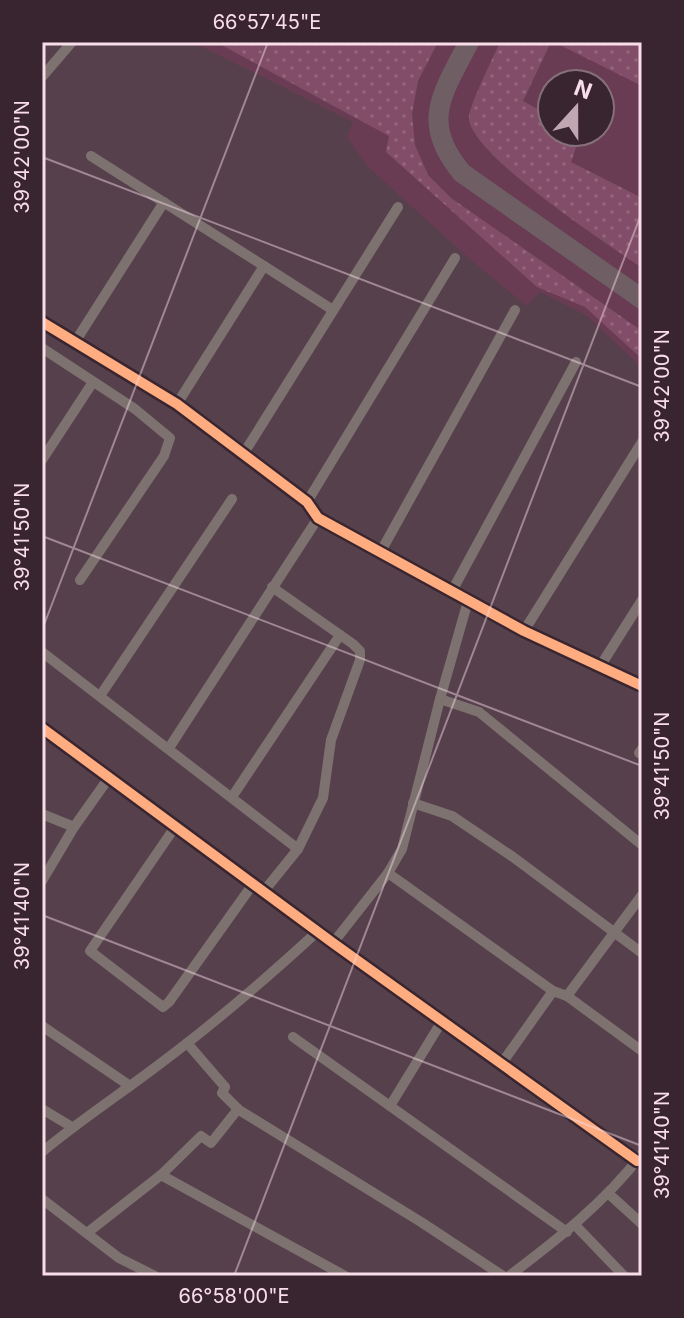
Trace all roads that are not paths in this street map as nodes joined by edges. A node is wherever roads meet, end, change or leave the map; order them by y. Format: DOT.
graph roads {
  1 [pos="72,42"];
  2 [pos="42,77"];
  3 [pos="91,156"];
  4 [pos="164,202"];
  5 [pos="398,207"];
  6 [pos="455,258"];
  7 [pos="264,266"];
  8 [pos="333,310"];
  9 [pos="515,310"];
  10 [pos="42,322"];
  11 [pos="75,342"];
  12 [pos="42,348"];
  13 [pos="576,362"];
  14 [pos="93,382"];
  15 [pos="177,404"];
  16 [pos="642,442"];
  17 [pos="244,453"];
  18 [pos="42,460"];
  19 [pos="232,499"];
  20 [pos="307,502"];
  21 [pos="318,518"];
  22 [pos="380,553"];
  23 [pos="80,580"];
  24 [pos="272,587"];
  25 [pos="452,591"];
  26 [pos="642,600"];
  27 [pos="468,601"];
  28 [pos="524,631"];
  29 [pos="340,635"];
  30 [pos="42,652"];
  31 [pos="601,665"];
  32 [pos="642,686"];
  33 [pos="100,696"];
  34 [pos="440,699"];
  35 [pos="42,728"];
  36 [pos="169,748"];
  37 [pos="108,779"];
  38 [pos="232,797"];
  39 [pos="413,803"];
  40 [pos="42,814"];
  41 [pos="74,827"];
  42 [pos="175,827"];
  43 [pos="642,845"];
  44 [pos="298,849"];
  45 [pos="388,873"];
  46 [pos="42,881"];
  47 [pos="253,884"];
  48 [pos="264,891"];
  49 [pos="642,895"];
  50 [pos="318,931"];
  51 [pos="614,933"];
  52 [pos="333,943"];
  53 [pos="642,953"];
  54 [pos="553,991"];
  55 [pos="567,996"];
  56 [pos="442,1021"];
  57 [pos="42,1026"];
  58 [pos="293,1037"];
  59 [pos="187,1043"];
  60 [pos="642,1051"];
  61 [pos="502,1063"];
  62 [pos="130,1086"];
  63 [pos="390,1106"];
  64 [pos="42,1109"];
  65 [pos="238,1109"];
  66 [pos="72,1127"];
  67 [pos="42,1152"];
  68 [pos="639,1158"];
  69 [pos="161,1175"];
  70 [pos="609,1194"];
  71 [pos="42,1199"];
  72 [pos="642,1224"];
  73 [pos="571,1229"];
  74 [pos="87,1233"];
  75 [pos="155,1276"];
  76 [pos="345,1276"];
  77 [pos="506,1276"];
  78 [pos="624,1276"];
  1 -- 2 [label="street"];
  3 -- 4 [label="street"];
  4 -- 7 [label="street"];
  4 -- 11 [label="street"];
  5 -- 8 [label="street"];
  6 -- 20 [label="street"];
  7 -- 8 [label="street"];
  7 -- 15 [label="street"];
  8 -- 17 [label="street"];
  9 -- 22 [label="street"];
  10 -- 11 [label="street"];
  11 -- 15 [label="street"];
  12 -- 14 [label="street"];
  13 -- 25 [label="street"];
  14 -- 18 [label="street"];
  14 -- 23 [label="street"];
  15 -- 17 [label="street"];
  16 -- 28 [label="street"];
  17 -- 20 [label="street"];
  19 -- 33 [label="street"];
  20 -- 21 [label="street"];
  21 -- 22 [label="street"];
  21 -- 24 [label="street"];
  22 -- 25 [label="street"];
  24 -- 29 [label="street"];
  24 -- 36 [label="street"];
  25 -- 27 [label="street"];
  26 -- 31 [label="street"];
  27 -- 28 [label="street"];
  27 -- 34 [label="street"];
  28 -- 31 [label="street"];
  29 -- 38 [label="street"];
  29 -- 44 [label="street"];
  30 -- 33 [label="street"];
  31 -- 32 [label="street"];
  33 -- 36 [label="street"];
  34 -- 39 [label="street"];
  34 -- 43 [label="street"];
  35 -- 37 [label="street"];
  36 -- 38 [label="street"];
  37 -- 41 [label="street"];
  37 -- 42 [label="street"];
  38 -- 44 [label="street"];
  39 -- 45 [label="street"];
  39 -- 51 [label="street"];
  40 -- 41 [label="street"];
  41 -- 46 [label="street"];
  42 -- 47 [label="street"];
  42 -- 47 [label="street"];
  44 -- 48 [label="street"];
  45 -- 52 [label="street"];
  45 -- 54 [label="street"];
  47 -- 48 [label="street"];
  48 -- 50 [label="street"];
  49 -- 51 [label="street"];
  50 -- 52 [label="street"];
  50 -- 59 [label="street"];
  51 -- 53 [label="street"];
  51 -- 55 [label="street"];
  52 -- 56 [label="street"];
  54 -- 55 [label="street"];
  54 -- 61 [label="street"];
  55 -- 60 [label="street"];
  56 -- 61 [label="street"];
  56 -- 63 [label="street"];
  57 -- 62 [label="street"];
  58 -- 63 [label="street"];
  59 -- 62 [label="street"];
  59 -- 65 [label="street"];
  61 -- 68 [label="street"];
  62 -- 66 [label="street"];
  63 -- 73 [label="street"];
  64 -- 66 [label="street"];
  65 -- 69 [label="street"];
  65 -- 77 [label="street"];
  66 -- 67 [label="street"];
  68 -- 70 [label="street"];
  69 -- 74 [label="street"];
  69 -- 76 [label="street"];
  70 -- 72 [label="street"];
  70 -- 73 [label="street"];
  71 -- 74 [label="street"];
  73 -- 77 [label="street"];
  73 -- 78 [label="street"];
  74 -- 75 [label="street"];
}
